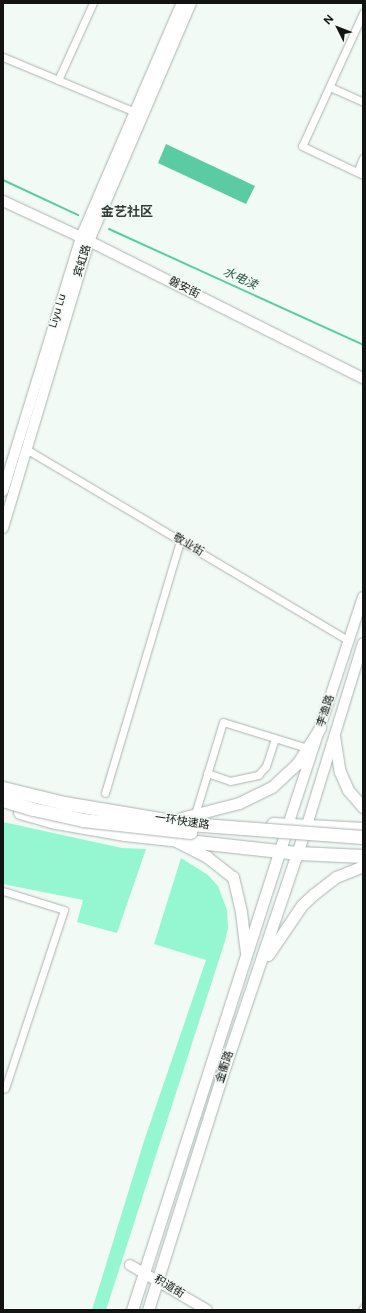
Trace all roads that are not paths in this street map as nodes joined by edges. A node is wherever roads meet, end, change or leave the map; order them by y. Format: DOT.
graph roads {
  1 [pos="93,3"];
  2 [pos="182,3"];
  3 [pos="191,3"];
  4 [pos="363,13"];
  5 [pos="3,57"];
  6 [pos="58,80"];
  7 [pos="330,87"];
  8 [pos="363,102"];
  9 [pos="135,112"];
  10 [pos="363,158"];
  11 [pos="360,173"];
  12 [pos="3,201"];
  13 [pos="85,239"];
  14 [pos="363,378"];
  15 [pos="26,449"];
  16 [pos="3,491"];
  17 [pos="3,528"];
  18 [pos="180,541"];
  19 [pos="363,597"];
  20 [pos="349,642"];
  21 [pos="363,643"];
  22 [pos="360,664"];
  23 [pos="320,728"];
  24 [pos="334,736"];
  25 [pos="275,738"];
  26 [pos="310,749"];
  27 [pos="207,773"];
  28 [pos="3,781"];
  29 [pos="3,788"];
  30 [pos="105,793"];
  31 [pos="3,800"];
  32 [pos="3,806"];
  33 [pos="363,807"];
  34 [pos="195,814"];
  35 [pos="181,818"];
  36 [pos="288,825"];
  37 [pos="306,825"];
  38 [pos="363,829"];
  39 [pos="363,837"];
  40 [pos="164,838"];
  41 [pos="363,845"];
  42 [pos="280,851"];
  43 [pos="298,853"];
  44 [pos="363,856"];
  45 [pos="363,866"];
  46 [pos="3,891"];
  47 [pos="246,955"];
  48 [pos="258,971"];
  49 [pos="5,1088"];
  50 [pos="130,1265"];
  51 [pos="144,1272"];
  52 [pos="158,1280"];
  53 [pos="132,1310"];
  54 [pos="148,1310"];
  55 [pos="207,1310"];
  1 -- 6 [label="street"];
  2 -- 9 [label="main road, Liyu Lu"];
  3 -- 13 [label="main road, 宾虹路"];
  4 -- 7 [label="street"];
  5 -- 6 [label="street"];
  6 -- 9 [label="street"];
  7 -- 8 [label="street"];
  7 -- 11 [label="street"];
  9 -- 13 [label="main road, Liyu Lu"];
  10 -- 11 [label="street"];
  12 -- 13 [label="main road, 磐安街"];
  13 -- 14 [label="main road, 磐安街"];
  13 -- 15 [label="main road, 宾虹路"];
  13 -- 16 [label="main road, Liyu Lu"];
  15 -- 17 [label="main road, 宾虹路"];
  15 -- 18 [label="street, 敬业街"];
  18 -- 20 [label="street, 敬业街"];
  18 -- 30 [label="street"];
  19 -- 20 [label="main road, 李渔路"];
  20 -- 23 [label="main road, 李渔路"];
  21 -- 22 [label="main road, 李渔路"];
  22 -- 24 [label="main road, 李渔路"];
  23 -- 26 [label="main road"];
  24 -- 33 [label="main road"];
  24 -- 37 [label="main road, 李渔路"];
  25 -- 26 [label="street"];
  25 -- 27 [label="street"];
  25 -- 27 [label="street"];
  26 -- 34 [label="main road"];
  26 -- 36 [label="main road"];
  27 -- 34 [label="street"];
  28 -- 35 [label="highway"];
  29 -- 39 [label="highway, 一环快速路, bridge"];
  31 -- 41 [label="highway, 一环快速路, bridge"];
  32 -- 40 [label="highway"];
  34 -- 35 [label="main road"];
  35 -- 36 [label="highway"];
  36 -- 37 [label="highway"];
  36 -- 42 [label="main road, 金衢路"];
  37 -- 38 [label="highway"];
  37 -- 43 [label="main road, 金衢路"];
  40 -- 42 [label="highway"];
  40 -- 47 [label="main road"];
  42 -- 43 [label="highway"];
  42 -- 47 [label="main road, 金衢路"];
  43 -- 44 [label="highway"];
  43 -- 48 [label="main road, 金衢路"];
  45 -- 48 [label="main road"];
  46 -- 49 [label="street"];
  47 -- 51 [label="main road, 金衢路"];
  48 -- 52 [label="main road, 金衢路"];
  50 -- 51 [label="main road, 积道街"];
  51 -- 52 [label="main road, 积道街"];
  51 -- 53 [label="main road, 金衢路"];
  52 -- 54 [label="main road, 金衢路"];
  52 -- 55 [label="main road, 积道街"];
}
